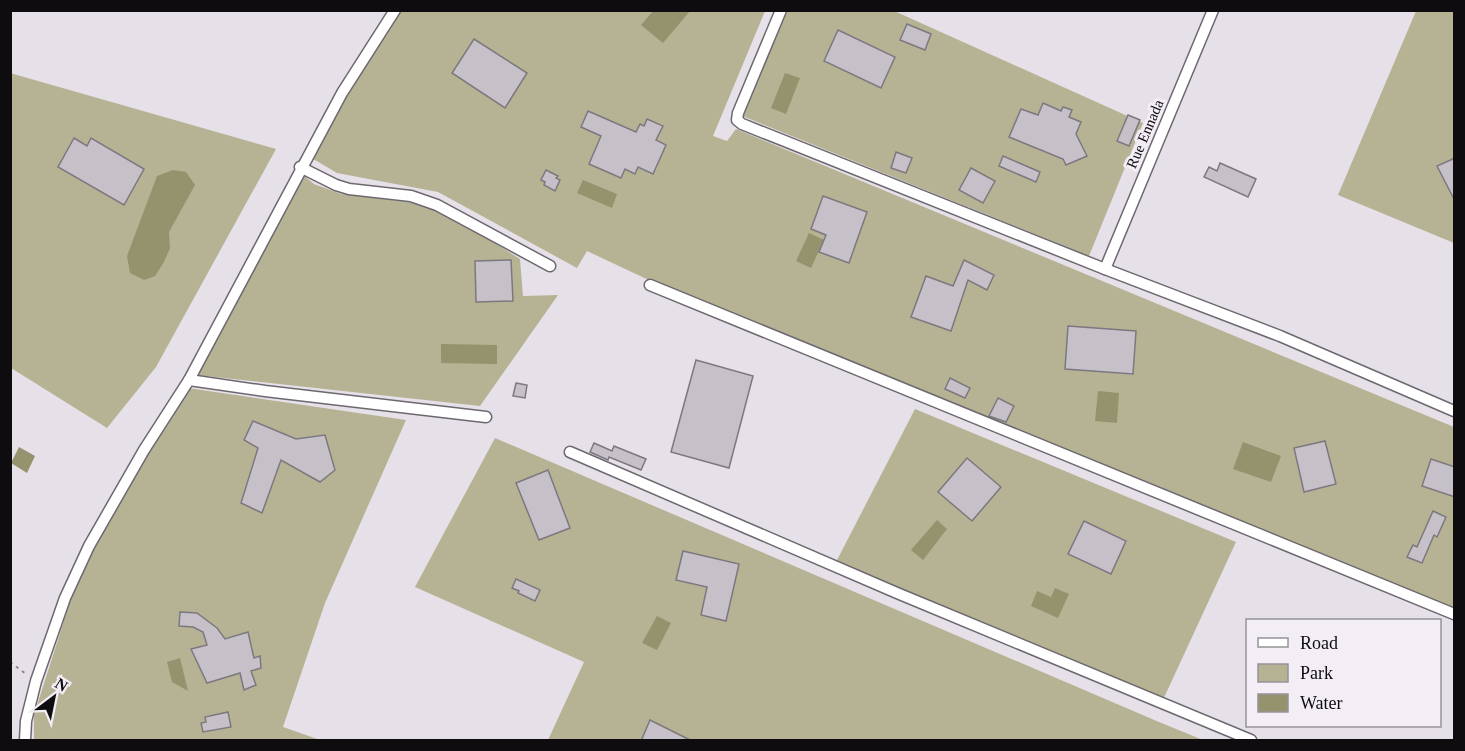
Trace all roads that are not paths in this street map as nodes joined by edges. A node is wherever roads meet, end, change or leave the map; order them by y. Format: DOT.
graph roads {
  1 [pos="395,10"];
  2 [pos="781,10"];
  3 [pos="1213,10"];
  4 [pos="300,167"];
  5 [pos="550,266"];
  6 [pos="1105,269"];
  7 [pos="650,285"];
  8 [pos="189,380"];
  9 [pos="1455,411"];
  10 [pos="486,417"];
  11 [pos="570,452"];
  12 [pos="1455,614"];
  13 [pos="25,741"];
  14 [pos="1251,741"];
  1 -- 4 [label="street"];
  2 -- 6 [label="street"];
  3 -- 6 [label="street, Rue Ennada"];
  4 -- 5 [label="street"];
  4 -- 8 [label="street"];
  6 -- 9 [label="street"];
  7 -- 12 [label="street"];
  8 -- 10 [label="street"];
  8 -- 13 [label="street"];
  11 -- 14 [label="street"];
}
